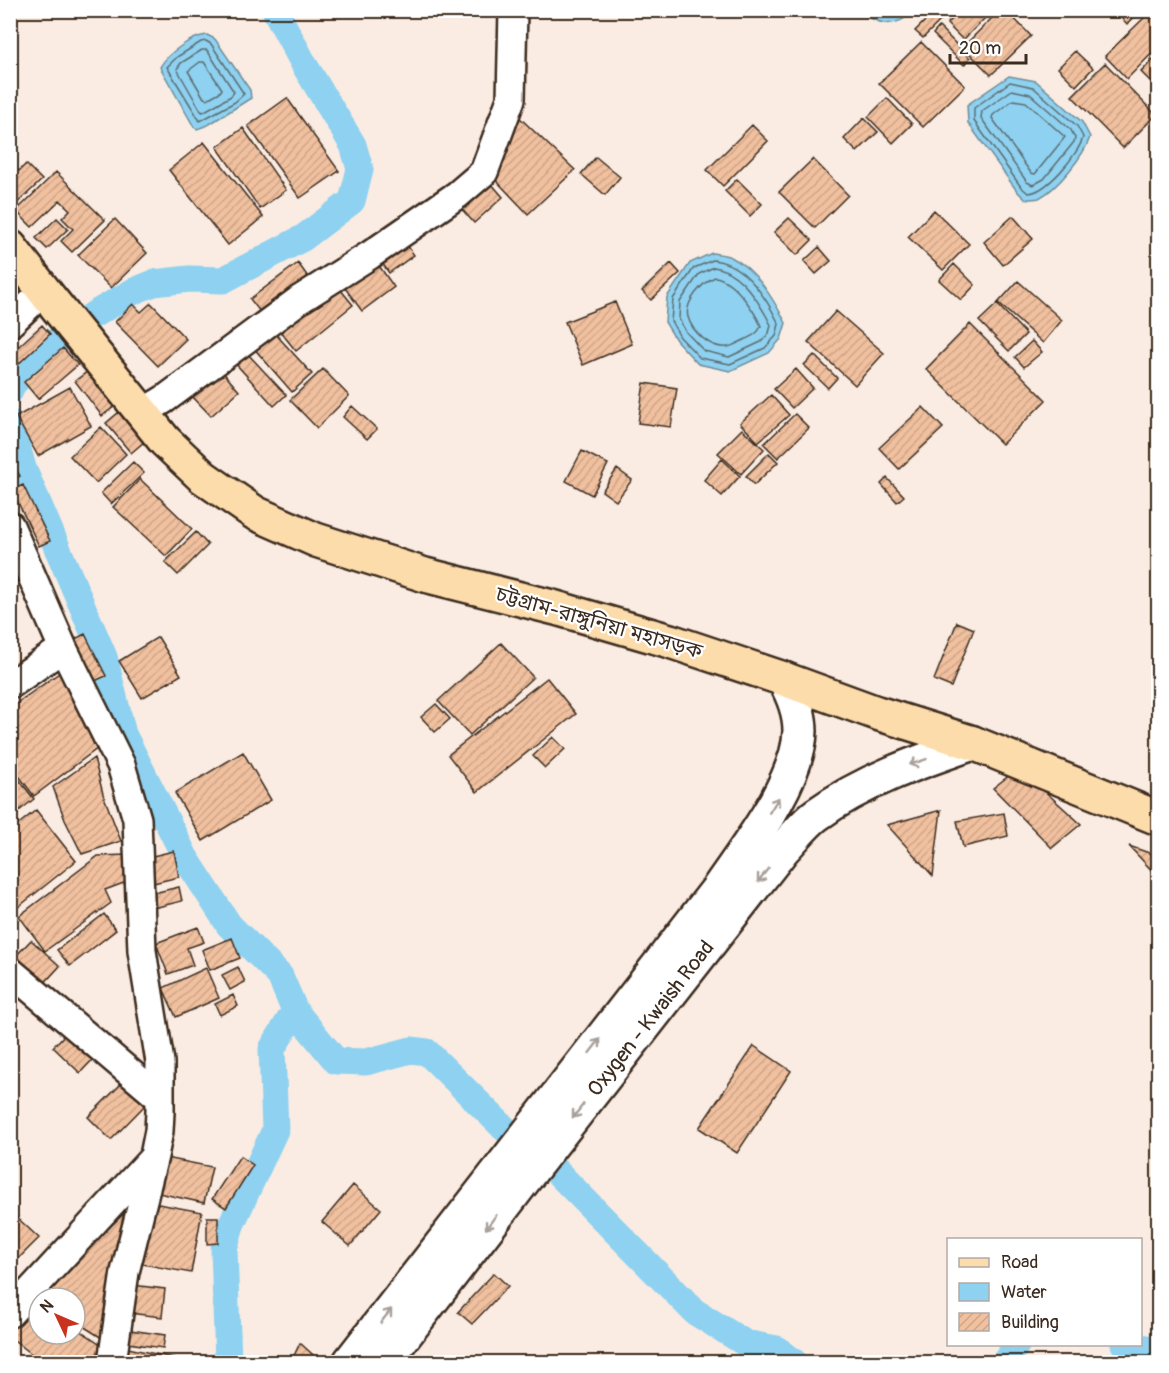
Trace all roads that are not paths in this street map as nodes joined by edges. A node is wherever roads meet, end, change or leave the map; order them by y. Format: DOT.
graph roads {
  1 [pos="513,10"];
  2 [pos="10,247"];
  3 [pos="46,294"];
  4 [pos="10,324"];
  5 [pos="142,412"];
  6 [pos="10,526"];
  7 [pos="63,648"];
  8 [pos="784,679"];
  9 [pos="10,685"];
  10 [pos="973,743"];
  11 [pos="1158,818"];
  12 [pos="10,970"];
  13 [pos="160,1098"];
  14 [pos="154,1156"];
  15 [pos="10,1313"];
  16 [pos="112,1362"];
  17 [pos="350,1362"];
  18 [pos="384,1362"];
  1 -- 5 [label="street"];
  2 -- 3 [label="main road, চট্টগ্রাম-রাঙ্গুনিয়া মহাসড়ক"];
  3 -- 4 [label="street"];
  3 -- 5 [label="main road, চট্টগ্রাম-রাঙ্গুনিয়া মহাসড়ক"];
  5 -- 8 [label="main road, চট্টগ্রাম-রাঙ্গুনিয়া মহাসড়ক"];
  6 -- 7 [label="street"];
  7 -- 9 [label="street"];
  7 -- 13 [label="street"];
  8 -- 10 [label="main road, চট্টগ্রাম-রাঙ্গুনিয়া মহাসড়ক"];
  17 -- 8 [label="main road, Oxygen - Kwaish Road, one-way"];
  10 -- 11 [label="main road, চট্টগ্রাম-রাঙ্গুনিয়া মহাসড়ক"];
  10 -- 18 [label="main road, Oxygen - Kwaish Road, one-way"];
  12 -- 13 [label="street"];
  13 -- 14 [label="street"];
  14 -- 15 [label="street"];
  14 -- 16 [label="street"];
}
